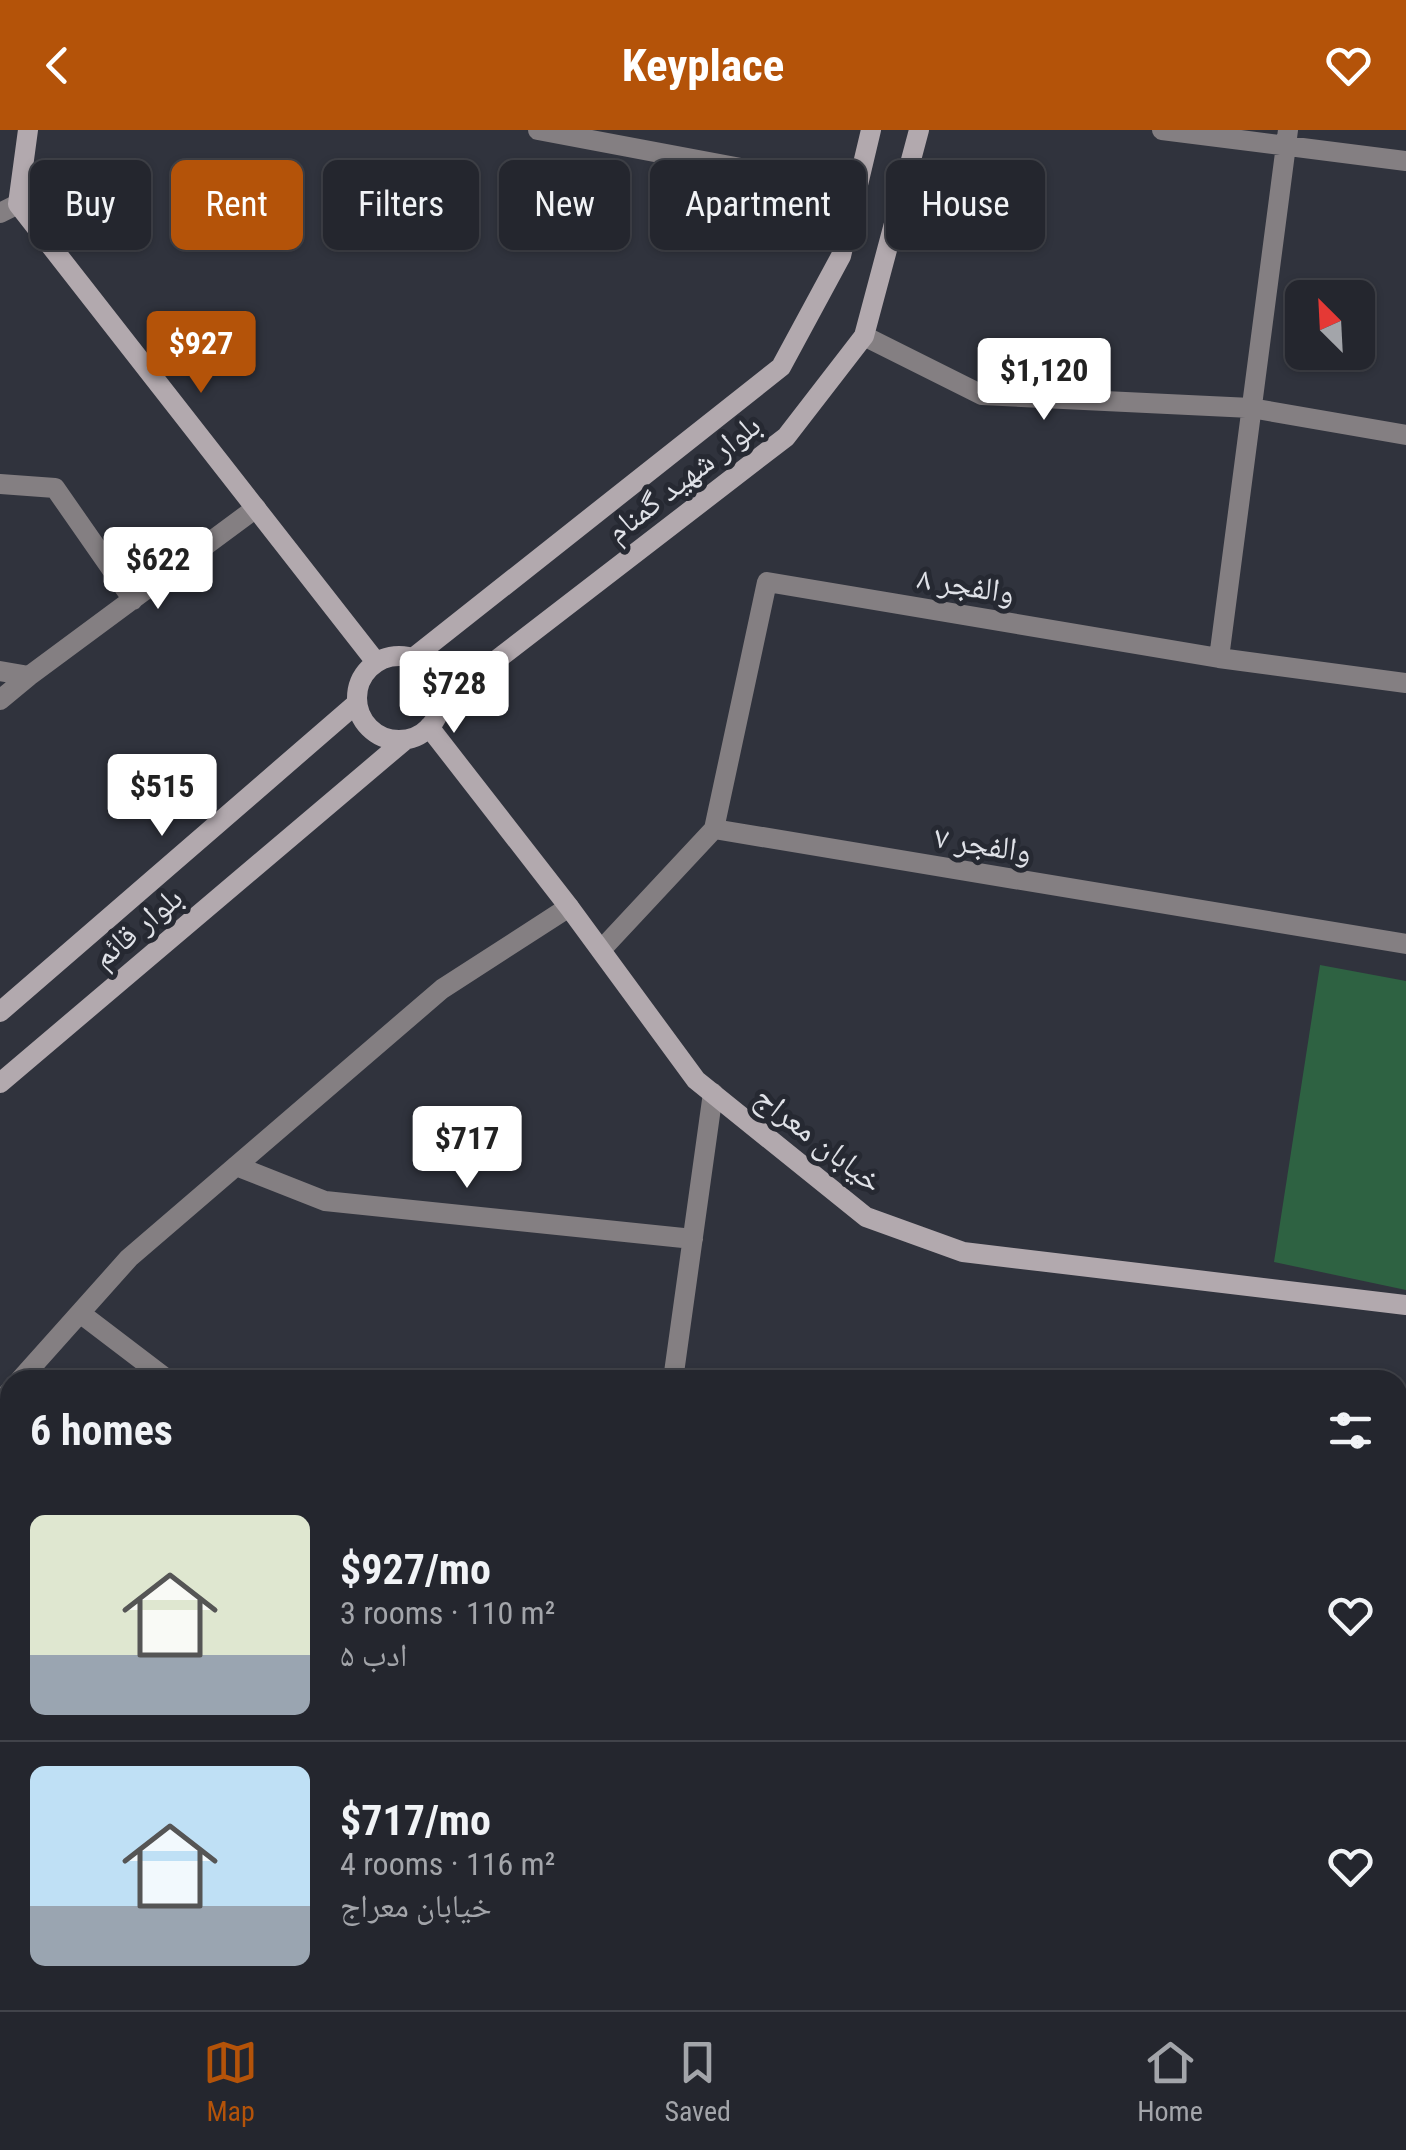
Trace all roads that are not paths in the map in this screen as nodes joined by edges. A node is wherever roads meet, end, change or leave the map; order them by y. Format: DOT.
graph roads {
  1 [pos="28,130"];
  2 [pos="538,130"];
  3 [pos="871,130"];
  4 [pos="919,130"];
  5 [pos="1162,130"];
  6 [pos="1287,138"];
  7 [pos="697,160"];
  8 [pos="864,160"];
  9 [pos="1406,161"];
  10 [pos="6,205"];
  11 [pos="842,250"];
  12 [pos="864,336"];
  13 [pos="1252,408"];
  14 [pos="1406,435"];
  15 [pos="0,484"];
  16 [pos="256,508"];
  17 [pos="132,600"];
  18 [pos="412,658"];
  19 [pos="1218,658"];
  20 [pos="376,662"];
  21 [pos="0,671"];
  22 [pos="30,676"];
  23 [pos="1406,683"];
  24 [pos="0,700"];
  25 [pos="442,702"];
  26 [pos="357,703"];
  27 [pos="430,727"];
  28 [pos="404,740"];
  29 [pos="714,829"];
  30 [pos="569,906"];
  31 [pos="1406,944"];
  32 [pos="602,950"];
  33 [pos="0,1012"];
  34 [pos="0,1083"];
  35 [pos="713,1094"];
  36 [pos="236,1166"];
  37 [pos="692,1238"];
  38 [pos="1406,1305"];
  39 [pos="80,1313"];
  40 [pos="29,1370"];
  41 [pos="155,1370"];
  42 [pos="674,1370"];
  1 -- 10 [label="main road"];
  2 -- 7 [label="street"];
  3 -- 8 [label="main road, بلوار شهید گمنام"];
  4 -- 12 [label="main road, بلوار شهید گمنام"];
  5 -- 6 [label="street"];
  6 -- 9 [label="street"];
  6 -- 13 [label="street"];
  10 -- 16 [label="main road"];
  11 -- 18 [label="main road, بلوار شهید گمنام"];
  12 -- 13 [label="street"];
  12 -- 25 [label="main road, بلوار شهید گمنام"];
  13 -- 14 [label="street"];
  13 -- 19 [label="street"];
  15 -- 17 [label="street"];
  16 -- 17 [label="street"];
  16 -- 20 [label="main road"];
  17 -- 22 [label="street"];
  18 -- 20 [label="main road"];
  18 -- 25 [label="main road"];
  19 -- 23 [label="street, والفجر ۸"];
  19 -- 29 [label="street, والفجر ۸"];
  20 -- 26 [label="main road"];
  21 -- 22 [label="street"];
  22 -- 24 [label="street"];
  25 -- 27 [label="main road"];
  26 -- 28 [label="main road"];
  26 -- 33 [label="main road, بلوار قائم"];
  27 -- 28 [label="main road"];
  27 -- 30 [label="main road, خیابان معراج"];
  28 -- 34 [label="main road, بلوار قائم"];
  29 -- 31 [label="street, والفجر ۷"];
  29 -- 32 [label="street"];
  30 -- 32 [label="main road, خیابان معراج"];
  30 -- 36 [label="street"];
  32 -- 35 [label="main road, خیابان معراج"];
  35 -- 37 [label="street"];
  35 -- 38 [label="main road, خیابان معراج"];
  36 -- 37 [label="street"];
  36 -- 39 [label="street"];
  37 -- 42 [label="street"];
  39 -- 40 [label="street"];
  39 -- 41 [label="street"];
}
